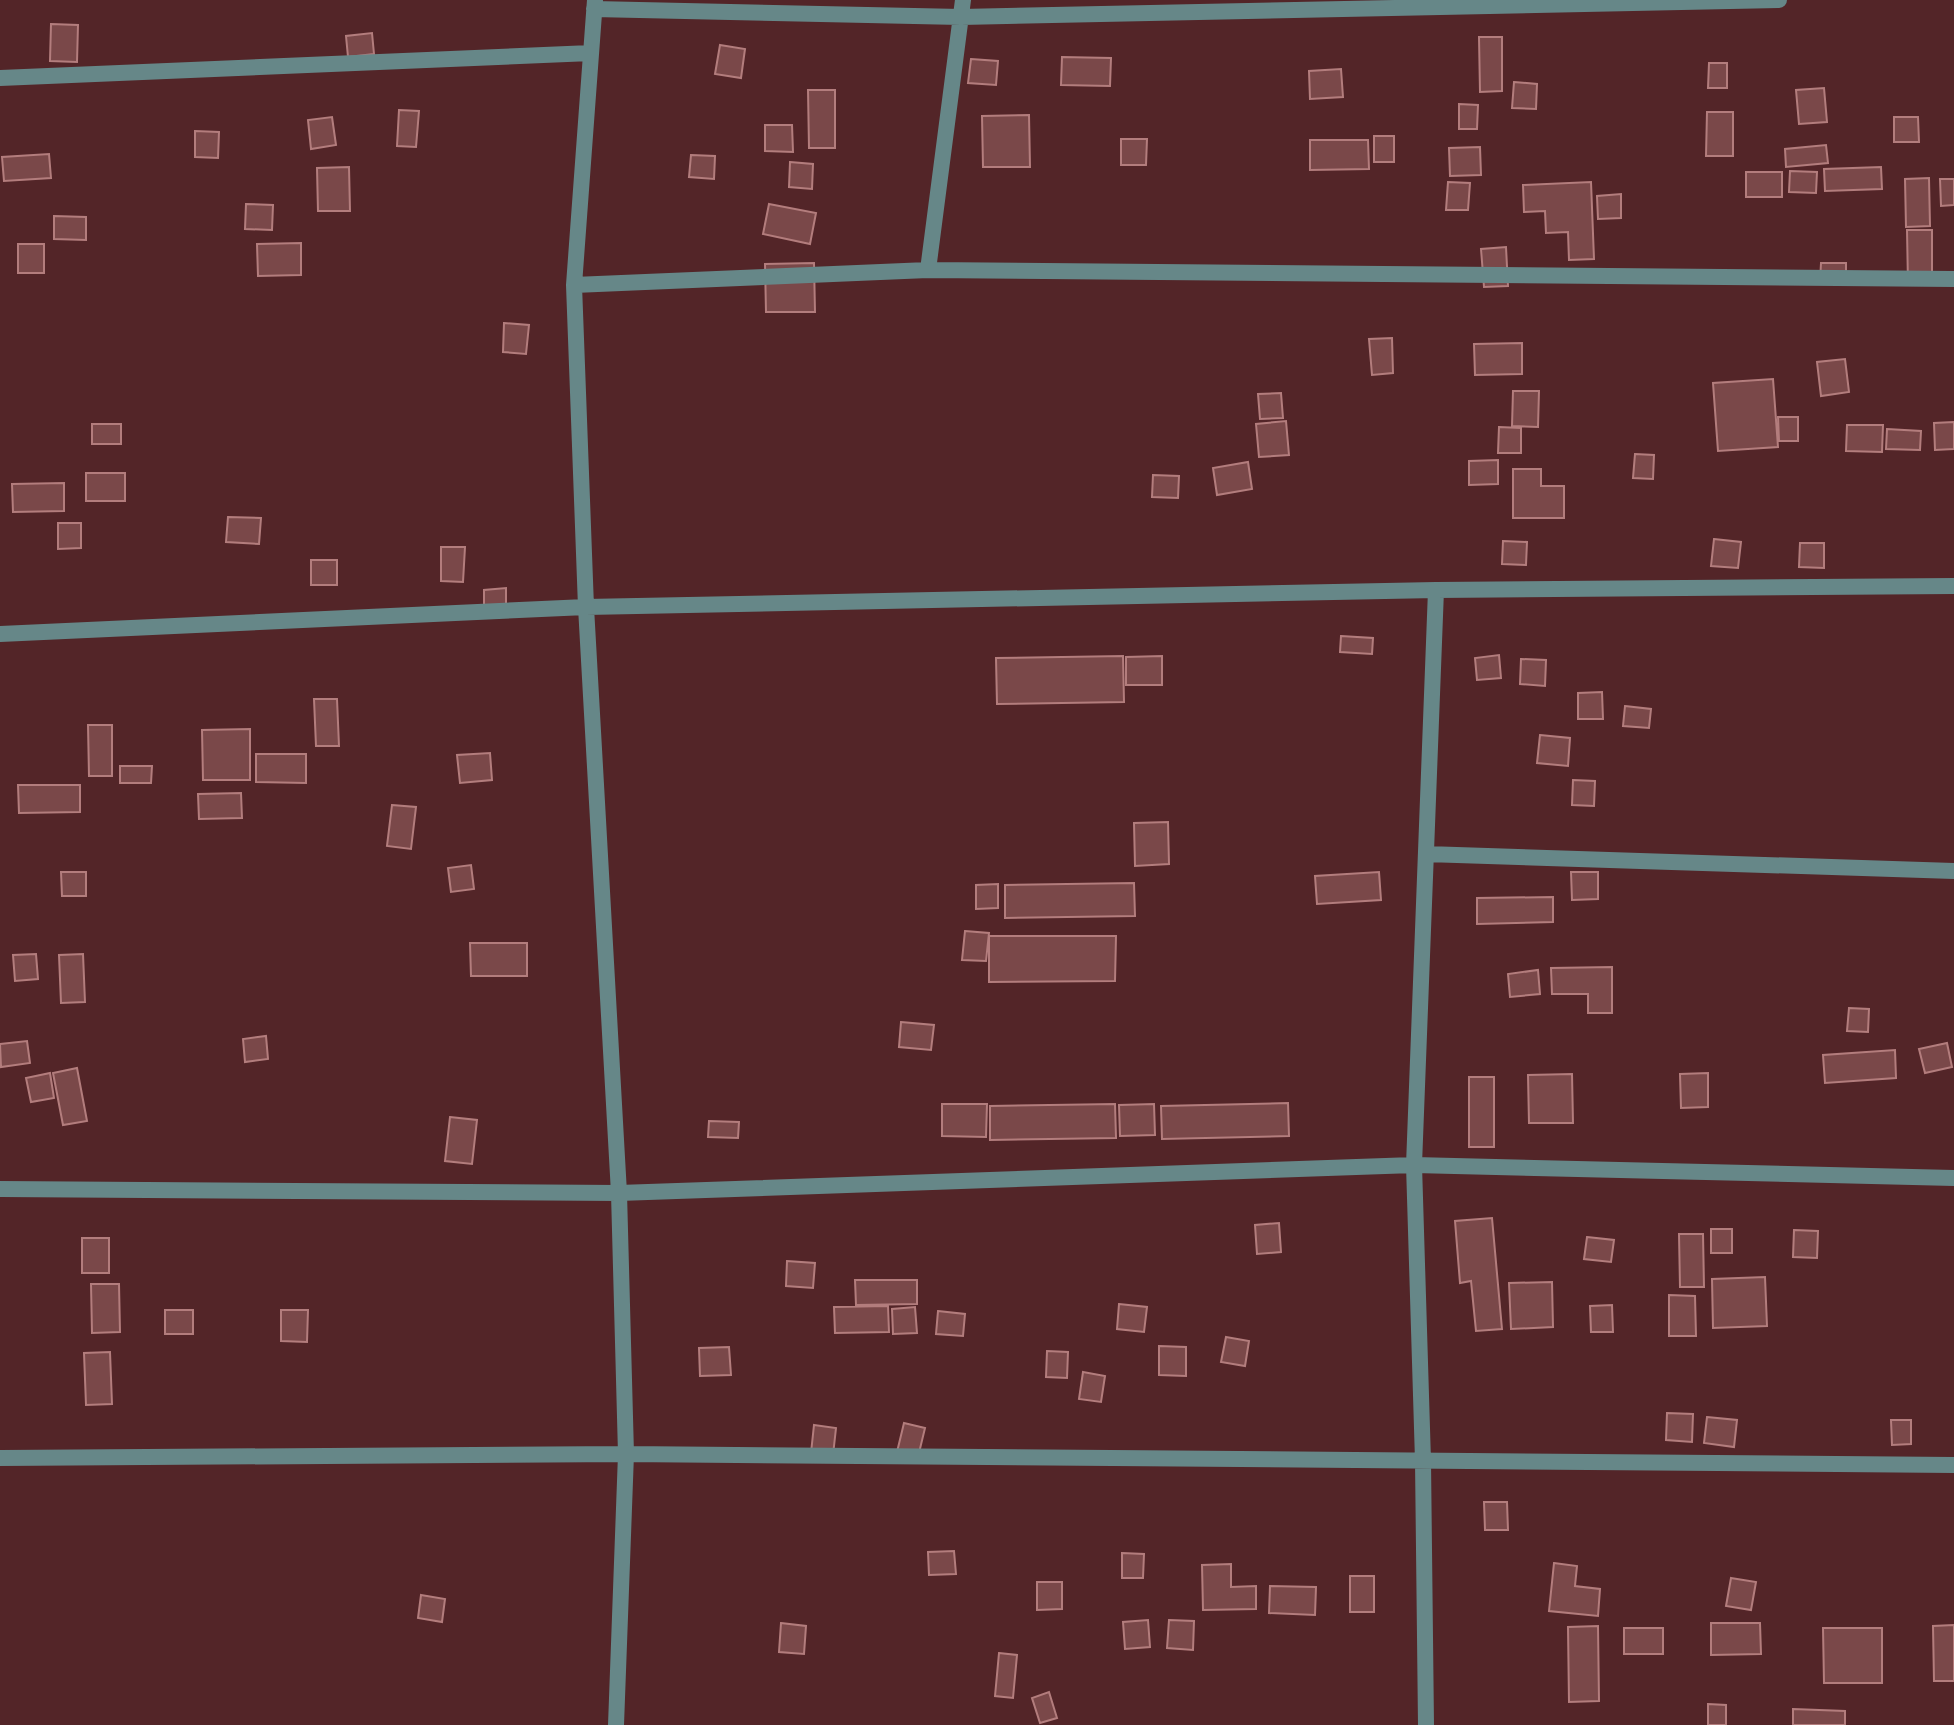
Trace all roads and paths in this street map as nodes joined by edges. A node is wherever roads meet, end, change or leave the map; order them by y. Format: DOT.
graph roads {
  1 [pos="1779,0"];
  2 [pos="1461,4"];
  3 [pos="595,5"];
  4 [pos="962,9"];
  5 [pos="591,53"];
  6 [pos="0,78"];
  7 [pos="928,270"];
  8 [pos="1954,279"];
  9 [pos="574,285"];
  10 [pos="1954,586"];
  11 [pos="1436,590"];
  12 [pos="586,607"];
  13 [pos="0,634"];
  14 [pos="1426,854"];
  15 [pos="1954,871"];
  16 [pos="1414,1165"];
  17 [pos="1954,1178"];
  18 [pos="0,1189"];
  19 [pos="619,1193"];
  20 [pos="626,1454"];
  21 [pos="0,1458"];
  22 [pos="1423,1461"];
  23 [pos="1954,1465"];
  24 [pos="616,1725"];
  25 [pos="1426,1725"];
  1 -- 2 [label="street"];
  2 -- 4 [label="street"];
  3 -- 4 [label="street"];
  3 -- 5 [label="street"];
  4 -- 7 [label="street"];
  5 -- 6 [label="street"];
  5 -- 9 [label="street"];
  7 -- 8 [label="street"];
  7 -- 9 [label="street"];
  9 -- 12 [label="street"];
  10 -- 11 [label="street"];
  11 -- 12 [label="street"];
  11 -- 14 [label="street"];
  12 -- 13 [label="street"];
  12 -- 19 [label="street"];
  14 -- 15 [label="street"];
  14 -- 16 [label="street"];
  16 -- 17 [label="street"];
  16 -- 19 [label="street"];
  16 -- 22 [label="street"];
  18 -- 19 [label="street"];
  19 -- 20 [label="street"];
  20 -- 21 [label="street"];
  20 -- 22 [label="street"];
  20 -- 24 [label="street"];
  22 -- 23 [label="street"];
  22 -- 25 [label="street"];
}
